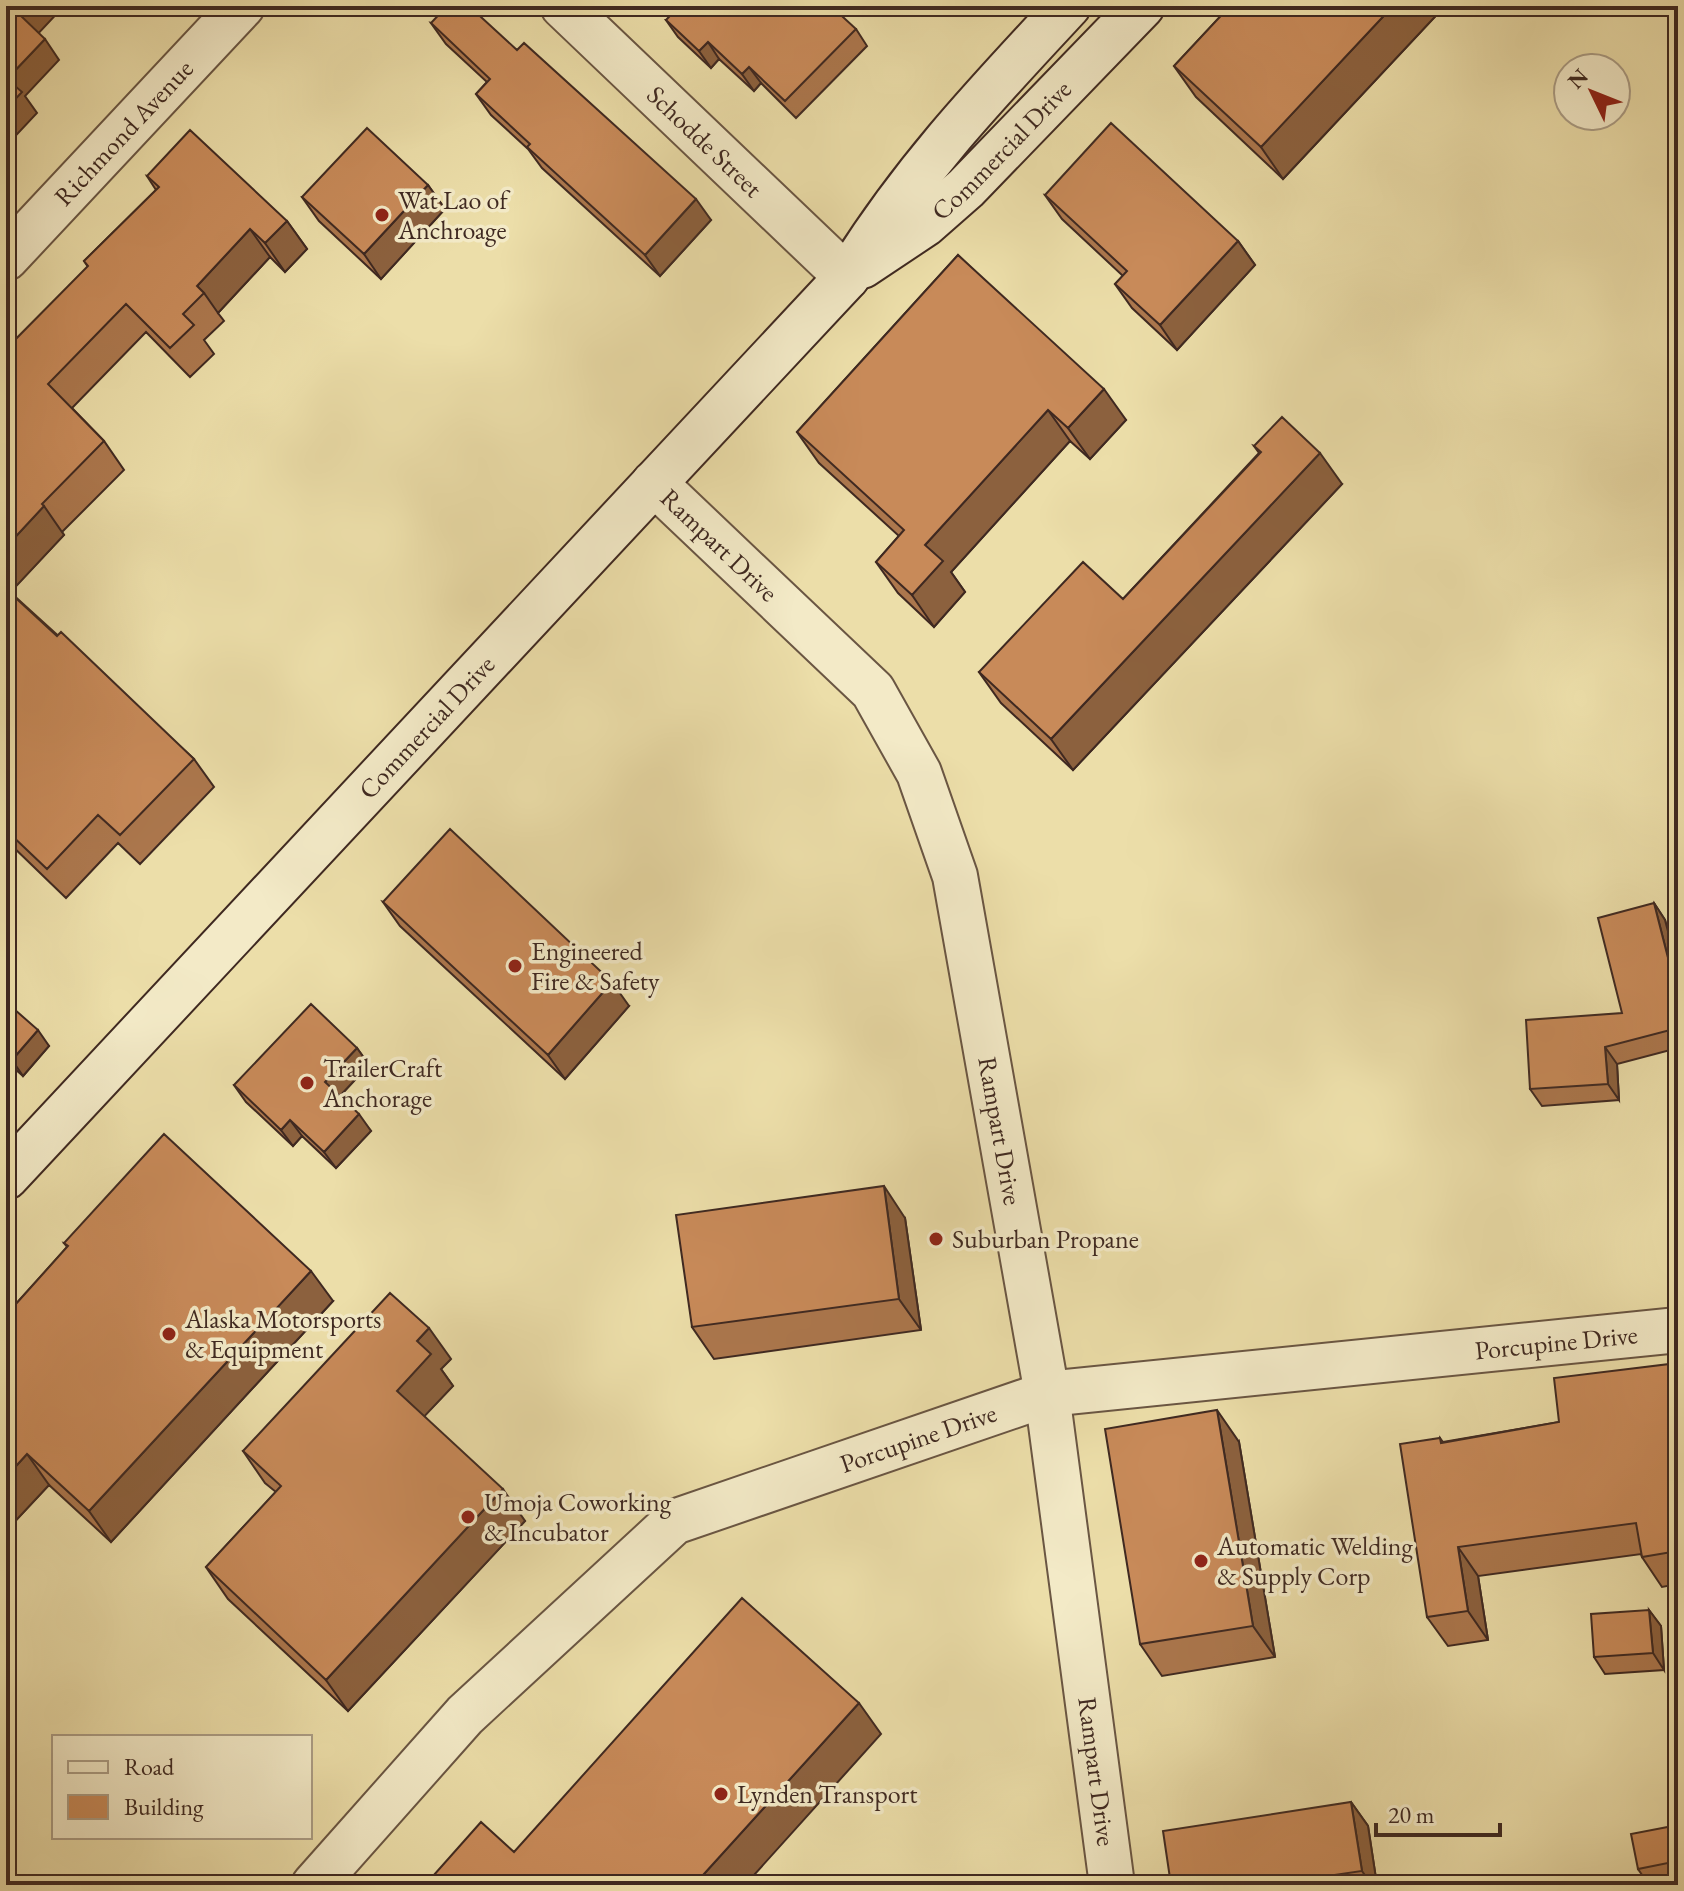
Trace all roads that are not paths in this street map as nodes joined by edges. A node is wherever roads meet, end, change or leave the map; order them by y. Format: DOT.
graph roads {
  1 [pos="242,6"];
  2 [pos="563,6"];
  3 [pos="1068,6"];
  4 [pos="1142,6"];
  5 [pos="6,258"];
  6 [pos="847,277"];
  7 [pos="654,483"];
  8 [pos="6,1177"];
  9 [pos="1678,1330"];
  10 [pos="1047,1394"];
  11 [pos="314,1885"];
  12 [pos="1112,1885"];
  1 -- 5 [label="street, Richmond Avenue"];
  2 -- 6 [label="street, Schodde Street"];
  3 -- 6 [label="street, Commercial Drive"];
  4 -- 6 [label="street, Commercial Drive"];
  6 -- 7 [label="street, Commercial Drive"];
  7 -- 8 [label="street, Commercial Drive"];
  7 -- 10 [label="street, Rampart Drive"];
  9 -- 10 [label="street, Porcupine Drive"];
  10 -- 11 [label="street, Porcupine Drive"];
  10 -- 12 [label="street, Rampart Drive"];
}
